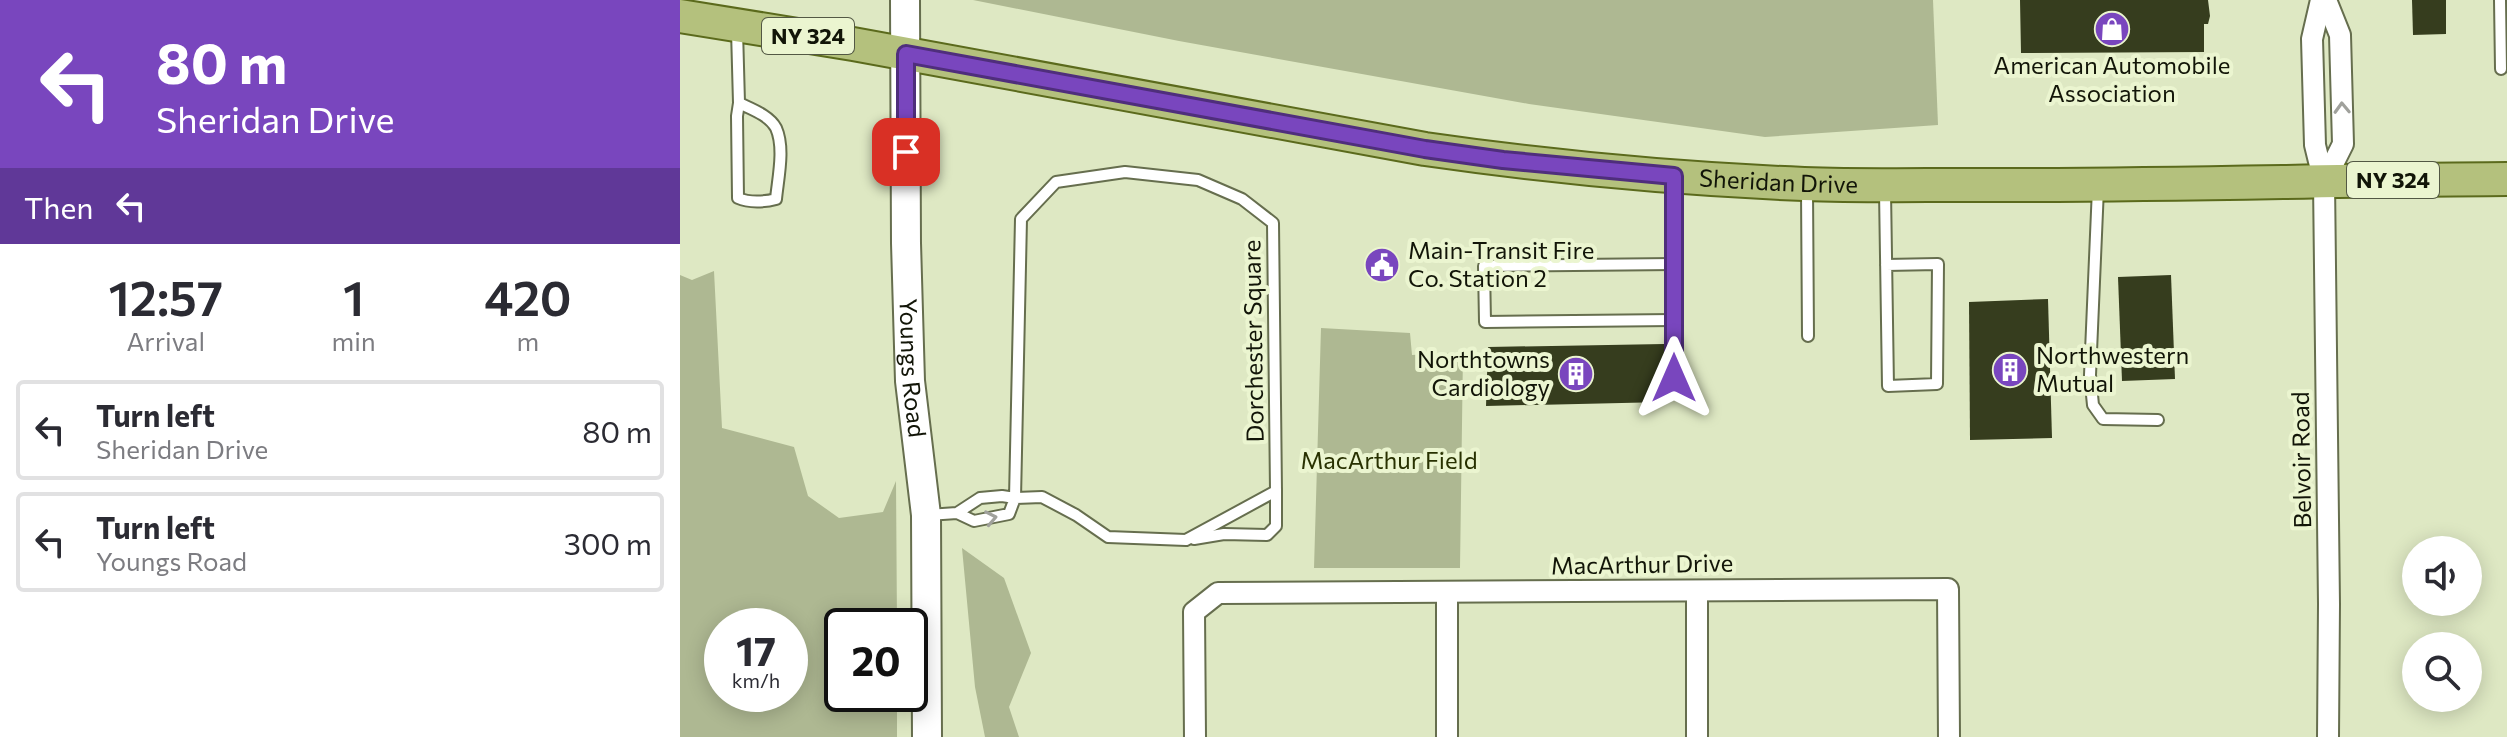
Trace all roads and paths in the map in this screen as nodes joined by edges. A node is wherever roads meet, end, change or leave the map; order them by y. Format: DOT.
graph roads {
  1 [pos="905,0"];
  2 [pos="2324,0"];
  3 [pos="2500,0"];
  4 [pos="680,16"];
  5 [pos="737,24"];
  6 [pos="906,54"];
  7 [pos="2501,69"];
  8 [pos="739,103"];
  9 [pos="1674,176"];
  10 [pos="2507,179"];
  11 [pos="2324,182"];
  12 [pos="1807,184"];
  13 [pos="1885,185"];
  14 [pos="2098,186"];
  15 [pos="1675,264"];
  16 [pos="1886,265"];
  17 [pos="1674,320"];
  18 [pos="1808,336"];
  19 [pos="1674,378"];
  20 [pos="2158,420"];
  21 [pos="1276,491"];
  22 [pos="1015,498"];
  23 [pos="957,513"];
  24 [pos="926,515"];
  25 [pos="1186,540"];
  26 [pos="1697,591"];
  27 [pos="1447,593"];
  28 [pos="927,737"];
  29 [pos="1195,737"];
  30 [pos="1447,737"];
  31 [pos="1697,737"];
  32 [pos="1949,737"];
  33 [pos="2328,737"];
  1 -- 6 [label="street, Youngs Road"];
  2 -- 11 [label="street"];
  11 -- 2 [label="street, one-way"];
  3 -- 7 [label="lane"];
  4 -- 5 [label="main road, Sheridan Drive / NY 324"];
  5 -- 6 [label="main road, Sheridan Drive / NY 324"];
  5 -- 8 [label="lane"];
  6 -- 9 [label="main road, Sheridan Drive / NY 324"];
  6 -- 24 [label="street, Youngs Road"];
  8 -- 8 [label="lane"];
  9 -- 12 [label="main road, Sheridan Drive / NY 324"];
  9 -- 15 [label="lane"];
  10 -- 11 [label="main road, Sheridan Drive / NY 324"];
  11 -- 14 [label="main road, Sheridan Drive / NY 324"];
  11 -- 33 [label="street, Belvoir Road"];
  12 -- 13 [label="main road, Sheridan Drive / NY 324"];
  12 -- 18 [label="lane"];
  13 -- 14 [label="main road, Sheridan Drive / NY 324"];
  13 -- 16 [label="lane"];
  14 -- 20 [label="lane"];
  15 -- 17 [label="lane"];
  15 -- 17 [label="lane"];
  16 -- 16 [label="lane"];
  17 -- 19 [label="lane"];
  21 -- 22 [label="lane, Dorchester Square"];
  21 -- 25 [label="lane"];
  21 -- 25 [label="lane, Dorchester Square"];
  22 -- 23 [label="lane, Dorchester Square"];
  23 -- 22 [label="lane, Dorchester Square, one-way"];
  22 -- 25 [label="lane, Dorchester Square"];
  23 -- 24 [label="lane, Dorchester Square"];
  24 -- 28 [label="street, Youngs Road"];
  26 -- 27 [label="street, MacArthur Drive"];
  26 -- 31 [label="street"];
  26 -- 32 [label="street, MacArthur Drive"];
  27 -- 29 [label="street, MacArthur Drive"];
  27 -- 30 [label="street"];
}
